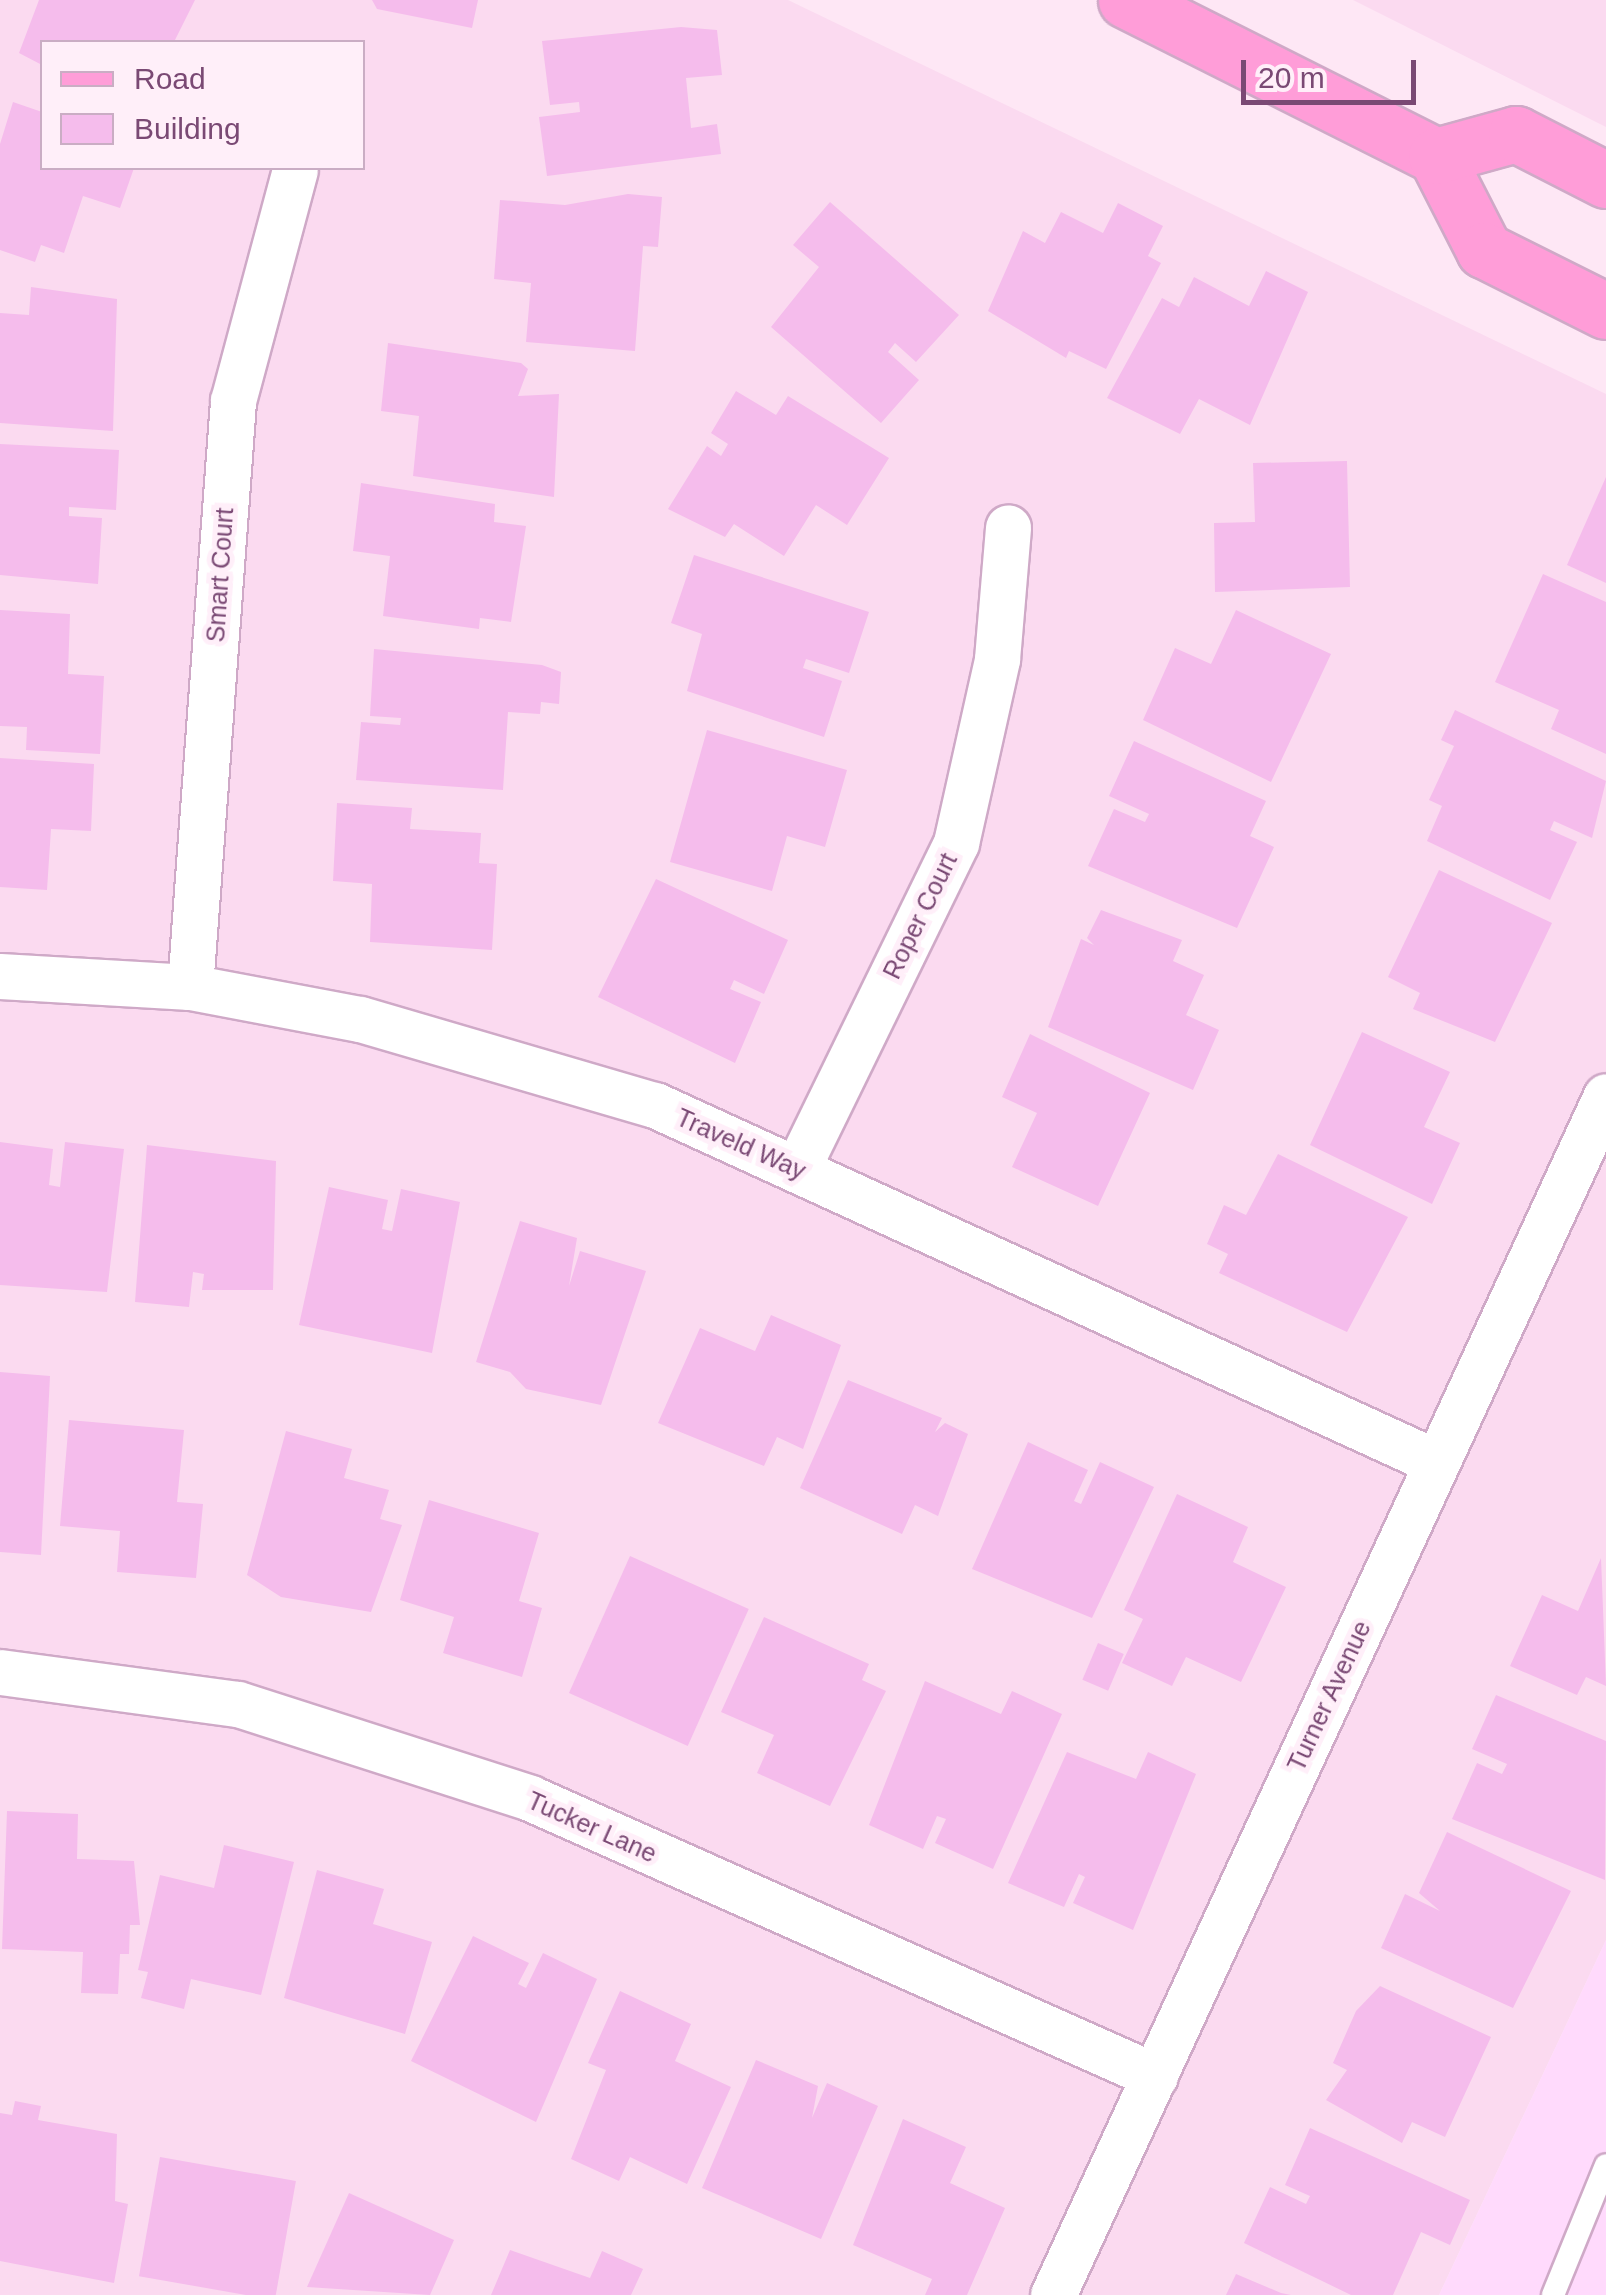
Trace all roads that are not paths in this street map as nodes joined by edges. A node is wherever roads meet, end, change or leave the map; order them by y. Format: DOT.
graph roads {
  1 [pos="1126,0"];
  2 [pos="1436,156"];
  3 [pos="295,170"];
  4 [pos="1606,180"];
  5 [pos="1606,311"];
  6 [pos="1008,527"];
  7 [pos="0,976"];
  8 [pos="190,988"];
  9 [pos="1606,1096"];
  10 [pos="797,1169"];
  11 [pos="1436,1462"];
  12 [pos="0,1672"];
  13 [pos="1155,2076"];
  14 [pos="1606,2165"];
  15 [pos="1053,2295"];
  16 [pos="1553,2295"];
  1 -- 2 [label="main road"];
  2 -- 4 [label="main road"];
  2 -- 5 [label="main road"];
  3 -- 8 [label="street, Smart Court"];
  6 -- 10 [label="street, Roper Court"];
  7 -- 8 [label="street, Traveld Way"];
  8 -- 10 [label="street, Traveld Way"];
  9 -- 11 [label="street, Turner Avenue"];
  10 -- 11 [label="street, Traveld Way"];
  11 -- 13 [label="street, Turner Avenue"];
  12 -- 13 [label="street, Tucker Lane"];
  13 -- 15 [label="street, Turner Avenue"];
  14 -- 16 [label="lane"];
}
